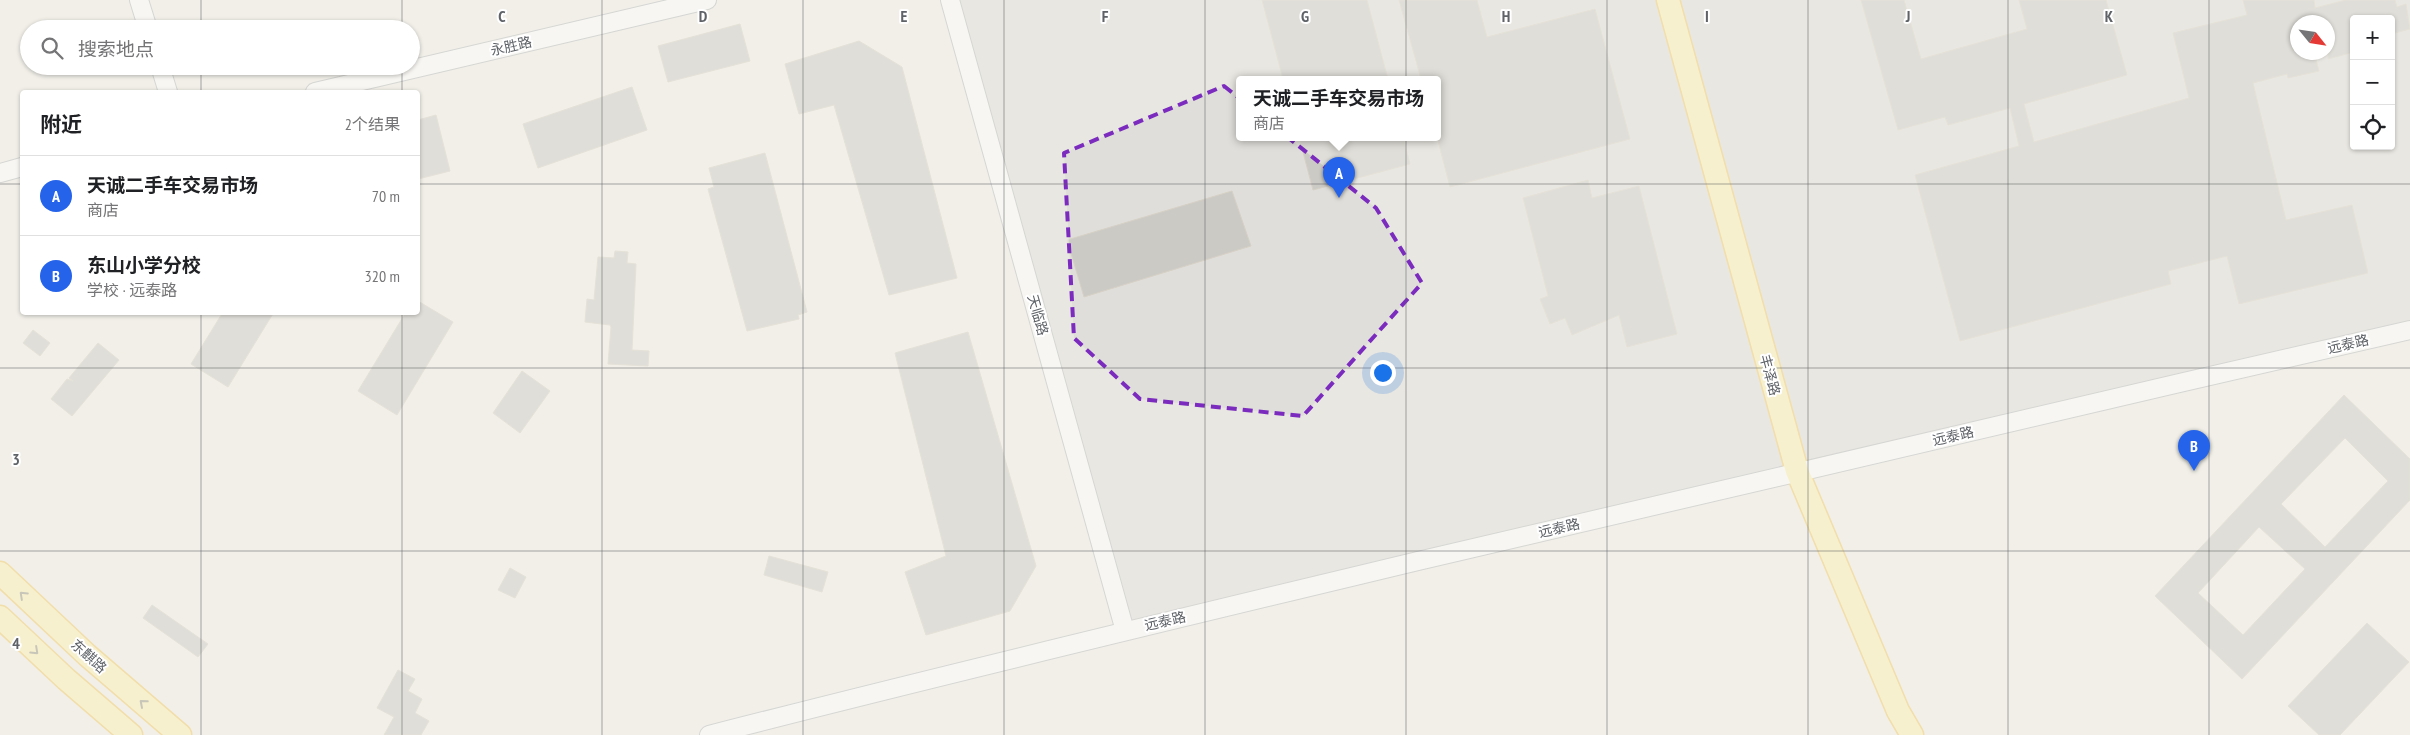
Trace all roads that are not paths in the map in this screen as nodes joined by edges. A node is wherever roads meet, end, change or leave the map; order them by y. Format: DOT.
graph roads {
  1 [pos="139,0"];
  2 [pos="707,0"];
  3 [pos="950,0"];
  4 [pos="1668,0"];
  5 [pos="145,20"];
  6 [pos="420,67"];
  7 [pos="163,75"];
  8 [pos="387,75"];
  9 [pos="167,90"];
  10 [pos="324,90"];
  11 [pos="20,168"];
  12 [pos="0,173"];
  13 [pos="2410,330"];
  14 [pos="1797,472"];
  15 [pos="0,573"];
  16 [pos="0,617"];
  17 [pos="1125,631"];
  18 [pos="131,735"];
  19 [pos="180,735"];
  20 [pos="710,735"];
  21 [pos="1912,735"];
  1 -- 5 [label="street"];
  2 -- 6 [label="street, 永胜路"];
  3 -- 17 [label="street, 天临路"];
  4 -- 14 [label="main road, 丰泽路"];
  7 -- 9 [label="street"];
  8 -- 10 [label="street, 永胜路"];
  11 -- 12 [label="street"];
  13 -- 14 [label="street, 远泰路"];
  14 -- 17 [label="street, 远泰路"];
  14 -- 21 [label="main road, 丰泽路"];
  19 -- 15 [label="main road, 东麒路, one-way"];
  16 -- 18 [label="main road, one-way"];
  17 -- 20 [label="street, 远泰路"];
}
